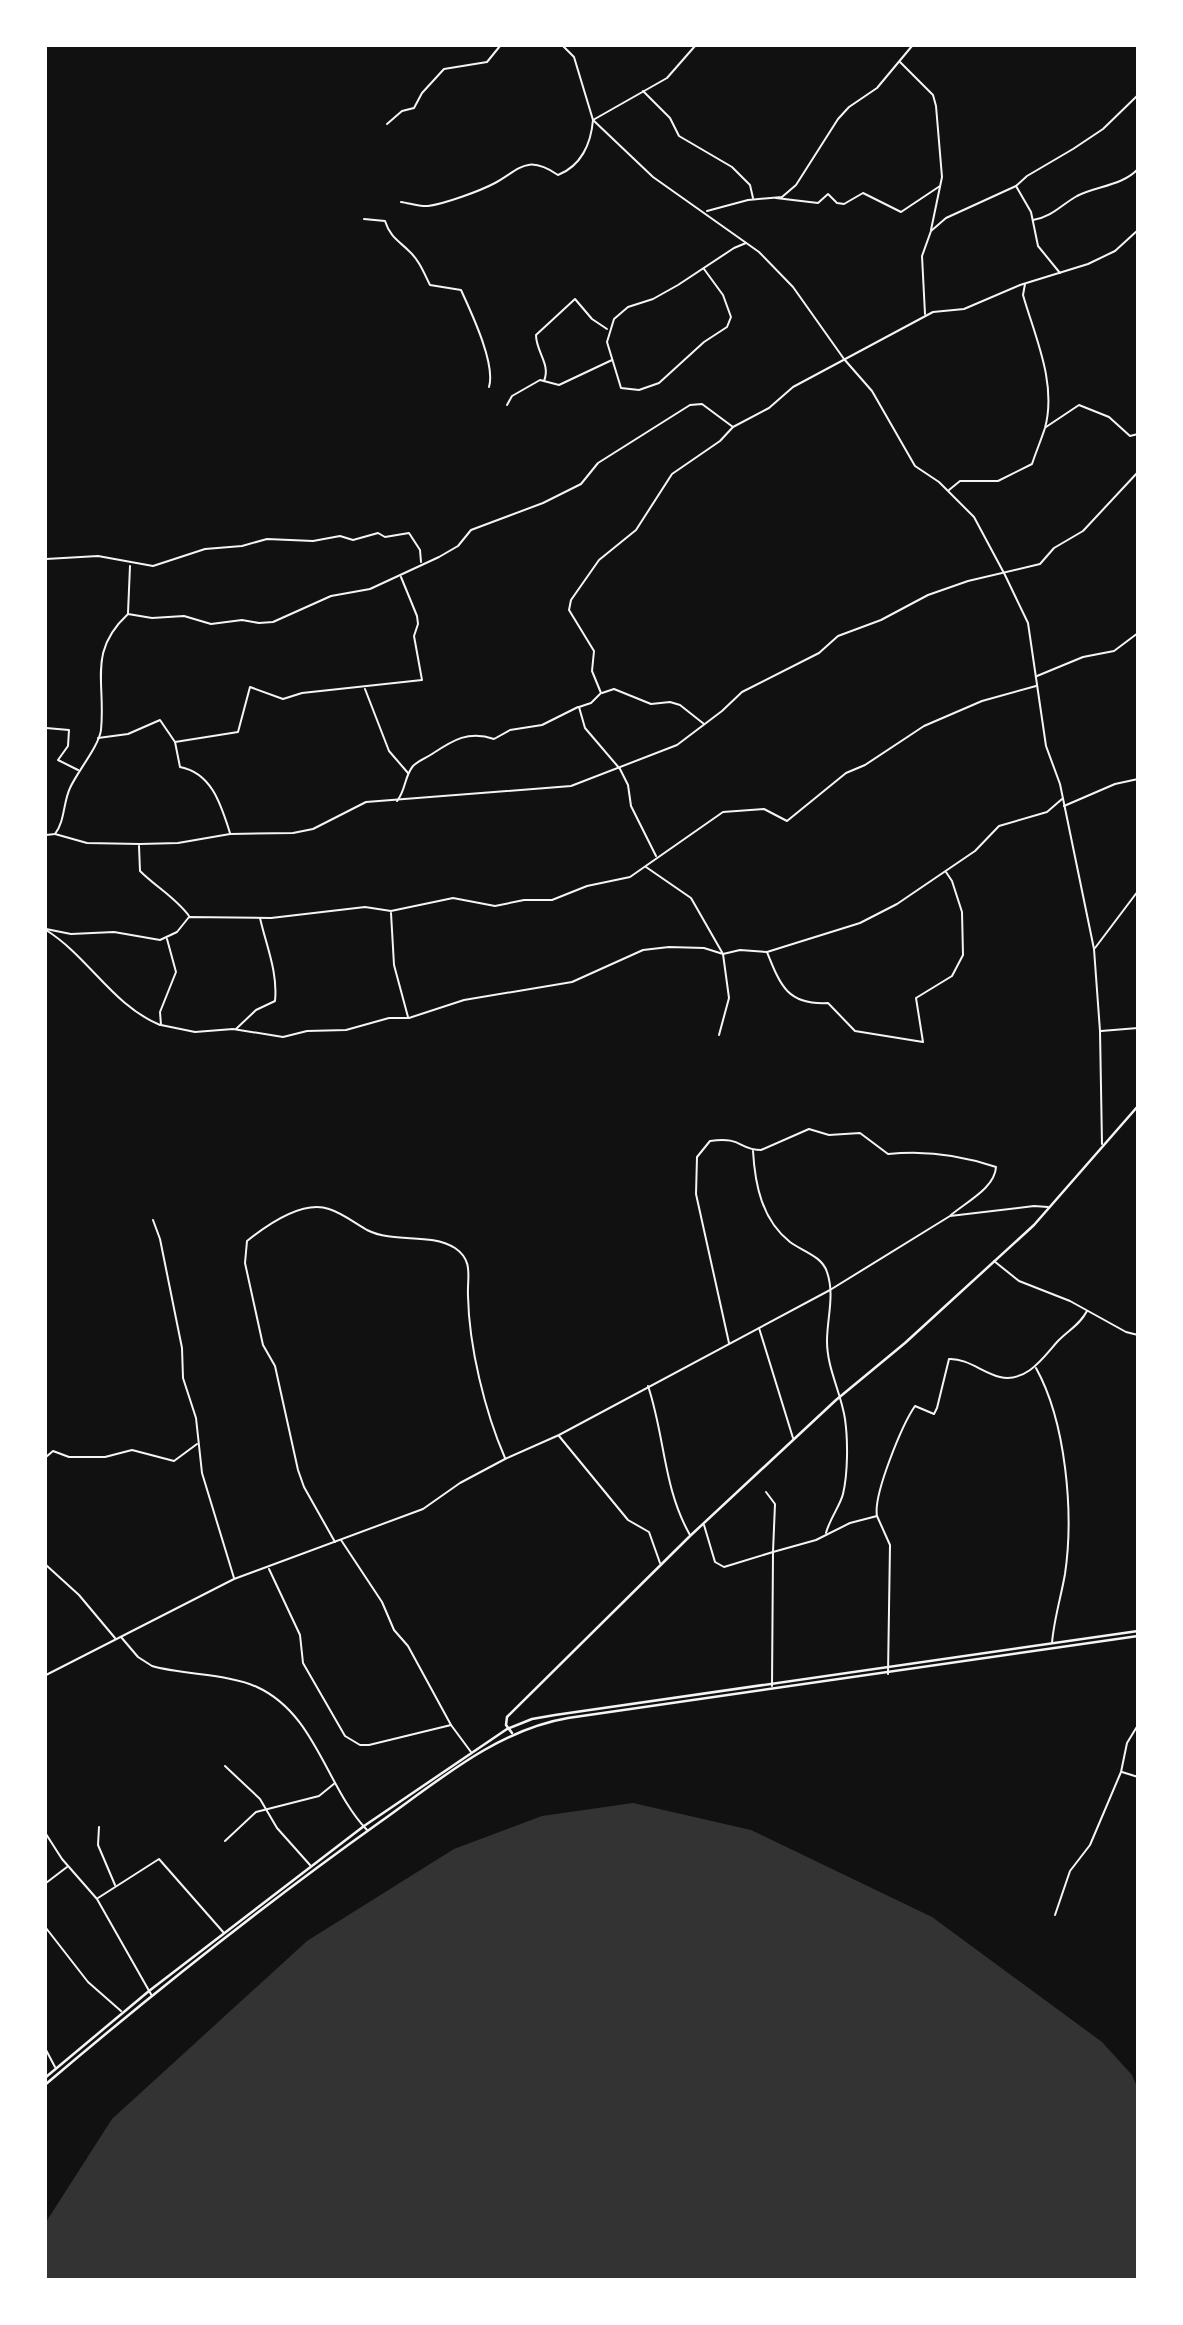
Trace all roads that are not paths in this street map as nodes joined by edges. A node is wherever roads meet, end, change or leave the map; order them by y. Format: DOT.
graph roads {
  1 [pos="500,46"];
  2 [pos="563,46"];
  3 [pos="695,46"];
  4 [pos="912,46"];
  5 [pos="900,62"];
  6 [pos="643,91"];
  7 [pos="1138,94"];
  8 [pos="593,120"];
  9 [pos="387,124"];
  10 [pos="1138,169"];
  11 [pos="940,186"];
  12 [pos="1016,186"];
  13 [pos="774,197"];
  14 [pos="753,199"];
  15 [pos="401,202"];
  16 [pos="705,212"];
  17 [pos="364,219"];
  18 [pos="1033,220"];
  19 [pos="1138,230"];
  20 [pos="931,231"];
  21 [pos="747,243"];
  22 [pos="704,269"];
  23 [pos="1060,274"];
  24 [pos="1025,284"];
  25 [pos="925,316"];
  26 [pos="608,330"];
  27 [pos="844,359"];
  28 [pos="612,360"];
  29 [pos="544,381"];
  30 [pos="489,387"];
  31 [pos="507,405"];
  32 [pos="733,427"];
  33 [pos="1045,427"];
  34 [pos="1138,434"];
  35 [pos="1138,472"];
  36 [pos="948,491"];
  37 [pos="46,559"];
  38 [pos="421,563"];
  39 [pos="130,564"];
  40 [pos="1005,575"];
  41 [pos="400,576"];
  42 [pos="128,614"];
  43 [pos="1138,634"];
  44 [pos="1036,676"];
  45 [pos="1037,685"];
  46 [pos="364,687"];
  47 [pos="601,693"];
  48 [pos="579,707"];
  49 [pos="704,724"];
  50 [pos="46,729"];
  51 [pos="98,738"];
  52 [pos="176,742"];
  53 [pos="620,769"];
  54 [pos="79,770"];
  55 [pos="409,773"];
  56 [pos="1137,780"];
  57 [pos="1063,799"];
  58 [pos="396,802"];
  59 [pos="1064,806"];
  60 [pos="55,834"];
  61 [pos="230,834"];
  62 [pos="46,835"];
  63 [pos="139,844"];
  64 [pos="656,857"];
  65 [pos="645,866"];
  66 [pos="945,871"];
  67 [pos="1138,891"];
  68 [pos="391,911"];
  69 [pos="189,917"];
  70 [pos="259,918"];
  71 [pos="46,930"];
  72 [pos="167,937"];
  73 [pos="1094,949"];
  74 [pos="767,953"];
  75 [pos="723,954"];
  76 [pos="409,1018"];
  77 [pos="161,1025"];
  78 [pos="1138,1028"];
  79 [pos="235,1030"];
  80 [pos="1100,1031"];
  81 [pos="719,1035"];
  82 [pos="1138,1106"];
  83 [pos="1102,1145"];
  84 [pos="753,1150"];
  85 [pos="1049,1207"];
  86 [pos="950,1216"];
  87 [pos="153,1220"];
  88 [pos="993,1261"];
  89 [pos="830,1290"];
  90 [pos="1087,1311"];
  91 [pos="759,1328"];
  92 [pos="1138,1335"];
  93 [pos="729,1343"];
  94 [pos="1035,1368"];
  95 [pos="648,1387"];
  96 [pos="839,1398"];
  97 [pos="559,1436"];
  98 [pos="794,1439"];
  99 [pos="198,1443"];
  100 [pos="46,1457"];
  101 [pos="505,1458"];
  102 [pos="766,1492"];
  103 [pos="877,1516"];
  104 [pos="704,1523"];
  105 [pos="826,1533"];
  106 [pos="690,1536"];
  107 [pos="341,1539"];
  108 [pos="335,1542"];
  109 [pos="773,1552"];
  110 [pos="660,1564"];
  111 [pos="46,1565"];
  112 [pos="269,1568"];
  113 [pos="234,1579"];
  114 [pos="1138,1634"];
  115 [pos="120,1637"];
  116 [pos="115,1639"];
  117 [pos="1052,1644"];
  118 [pos="888,1671"];
  119 [pos="46,1675"];
  120 [pos="772,1686"];
  121 [pos="451,1725"];
  122 [pos="1138,1725"];
  123 [pos="508,1729"];
  124 [pos="512,1733"];
  125 [pos="471,1753"];
  126 [pos="475,1757"];
  127 [pos="225,1766"];
  128 [pos="1121,1772"];
  129 [pos="1138,1777"];
  130 [pos="336,1783"];
  131 [pos="266,1807"];
  132 [pos="363,1826"];
  133 [pos="99,1827"];
  134 [pos="368,1830"];
  135 [pos="46,1835"];
  136 [pos="225,1841"];
  137 [pos="68,1866"];
  138 [pos="311,1866"];
  139 [pos="46,1883"];
  140 [pos="115,1886"];
  141 [pos="97,1899"];
  142 [pos="1055,1915"];
  143 [pos="46,1928"];
  144 [pos="224,1933"];
  145 [pos="149,1991"];
  146 [pos="152,1996"];
  147 [pos="122,2012"];
  148 [pos="46,2050"];
  149 [pos="56,2068"];
  150 [pos="46,2077"];
  151 [pos="46,2084"];
  1 -- 9 [label="street"];
  2 -- 8 [label="street"];
  3 -- 6 [label="street"];
  4 -- 5 [label="street"];
  5 -- 11 [label="street"];
  5 -- 13 [label="street"];
  6 -- 8 [label="street"];
  6 -- 14 [label="street"];
  7 -- 12 [label="street"];
  8 -- 15 [label="street"];
  8 -- 16 [label="street"];
  10 -- 18 [label="street"];
  11 -- 13 [label="street"];
  11 -- 20 [label="street"];
  12 -- 18 [label="street"];
  12 -- 20 [label="street"];
  13 -- 14 [label="street"];
  14 -- 16 [label="street"];
  16 -- 21 [label="street"];
  17 -- 30 [label="street"];
  18 -- 23 [label="street"];
  19 -- 23 [label="street"];
  20 -- 25 [label="street"];
  21 -- 22 [label="street"];
  21 -- 27 [label="street"];
  22 -- 26 [label="street"];
  22 -- 28 [label="street"];
  23 -- 24 [label="street"];
  24 -- 25 [label="street"];
  24 -- 33 [label="street"];
  25 -- 27 [label="street"];
  26 -- 28 [label="street"];
  26 -- 29 [label="street"];
  27 -- 32 [label="street"];
  27 -- 36 [label="street"];
  28 -- 29 [label="street"];
  29 -- 31 [label="street"];
  32 -- 38 [label="street"];
  32 -- 47 [label="street"];
  33 -- 34 [label="street"];
  33 -- 36 [label="street"];
  35 -- 40 [label="street"];
  36 -- 40 [label="street"];
  37 -- 39 [label="street"];
  38 -- 39 [label="street"];
  38 -- 41 [label="street"];
  39 -- 42 [label="street"];
  40 -- 44 [label="street"];
  40 -- 49 [label="street"];
  41 -- 42 [label="street"];
  41 -- 46 [label="street"];
  42 -- 51 [label="street"];
  43 -- 44 [label="street"];
  44 -- 45 [label="street"];
  45 -- 57 [label="street"];
  45 -- 64 [label="street"];
  46 -- 52 [label="street"];
  46 -- 55 [label="street"];
  47 -- 48 [label="street"];
  47 -- 49 [label="street"];
  48 -- 53 [label="street"];
  48 -- 55 [label="street"];
  49 -- 53 [label="street"];
  50 -- 54 [label="street"];
  51 -- 52 [label="street"];
  51 -- 54 [label="street"];
  52 -- 61 [label="street"];
  53 -- 58 [label="street"];
  53 -- 64 [label="street"];
  54 -- 60 [label="street"];
  55 -- 58 [label="street"];
  56 -- 59 [label="street"];
  57 -- 59 [label="street"];
  57 -- 66 [label="street"];
  58 -- 61 [label="street"];
  59 -- 73 [label="street"];
  60 -- 62 [label="street"];
  60 -- 63 [label="street"];
  61 -- 63 [label="street"];
  63 -- 69 [label="street"];
  64 -- 65 [label="street"];
  65 -- 68 [label="street"];
  65 -- 75 [label="street"];
  66 -- 74 [label="street"];
  66 -- 74 [label="street"];
  67 -- 73 [label="street"];
  68 -- 70 [label="street"];
  68 -- 76 [label="street"];
  69 -- 70 [label="street"];
  69 -- 72 [label="street"];
  70 -- 79 [label="street"];
  71 -- 72 [label="street"];
  71 -- 77 [label="street"];
  72 -- 77 [label="street"];
  73 -- 80 [label="street"];
  74 -- 75 [label="street"];
  75 -- 76 [label="street"];
  75 -- 81 [label="street"];
  76 -- 79 [label="street"];
  77 -- 79 [label="street"];
  78 -- 80 [label="street"];
  80 -- 83 [label="street"];
  82 -- 83 [label="main road"];
  83 -- 85 [label="main road"];
  84 -- 86 [label="street"];
  84 -- 89 [label="street"];
  84 -- 93 [label="street"];
  85 -- 86 [label="street"];
  85 -- 88 [label="main road"];
  86 -- 89 [label="street"];
  87 -- 99 [label="street"];
  88 -- 90 [label="street"];
  88 -- 96 [label="main road"];
  89 -- 91 [label="street"];
  89 -- 96 [label="street"];
  90 -- 92 [label="street"];
  90 -- 94 [label="street"];
  91 -- 93 [label="street"];
  91 -- 98 [label="street"];
  93 -- 95 [label="street"];
  94 -- 103 [label="street"];
  94 -- 117 [label="street"];
  95 -- 97 [label="street"];
  95 -- 106 [label="street"];
  96 -- 98 [label="main road"];
  96 -- 105 [label="street"];
  97 -- 101 [label="street"];
  97 -- 110 [label="street"];
  98 -- 104 [label="main road"];
  99 -- 100 [label="street"];
  99 -- 113 [label="street"];
  101 -- 107 [label="street"];
  101 -- 108 [label="street"];
  102 -- 109 [label="street"];
  103 -- 105 [label="street"];
  103 -- 118 [label="street"];
  104 -- 106 [label="main road"];
  104 -- 109 [label="street"];
  105 -- 109 [label="street"];
  106 -- 110 [label="main road"];
  107 -- 108 [label="street"];
  107 -- 121 [label="street"];
  108 -- 112 [label="street"];
  109 -- 120 [label="street"];
  110 -- 123 [label="main road"];
  111 -- 116 [label="street"];
  112 -- 113 [label="street"];
  112 -- 121 [label="street"];
  113 -- 115 [label="street"];
  114 -- 117 [label="main road"];
  114 -- 118 [label="main road"];
  115 -- 116 [label="street"];
  115 -- 130 [label="street"];
  116 -- 119 [label="street"];
  117 -- 118 [label="main road"];
  118 -- 120 [label="main road"];
  118 -- 124 [label="main road"];
  120 -- 123 [label="main road"];
  121 -- 125 [label="street"];
  122 -- 128 [label="street"];
  123 -- 124 [label="main road"];
  123 -- 125 [label="main road"];
  124 -- 126 [label="main road"];
  125 -- 126 [label="street"];
  125 -- 132 [label="main road"];
  126 -- 134 [label="main road"];
  127 -- 131 [label="street"];
  128 -- 129 [label="street"];
  128 -- 142 [label="street"];
  130 -- 131 [label="street"];
  130 -- 132 [label="street"];
  131 -- 136 [label="street"];
  131 -- 138 [label="street"];
  132 -- 134 [label="street"];
  132 -- 138 [label="main road"];
  133 -- 140 [label="street"];
  134 -- 146 [label="main road"];
  135 -- 137 [label="street"];
  137 -- 139 [label="street"];
  137 -- 141 [label="street"];
  138 -- 144 [label="main road"];
  140 -- 141 [label="street"];
  140 -- 144 [label="street"];
  141 -- 145 [label="street"];
  143 -- 147 [label="street"];
  144 -- 145 [label="main road"];
  145 -- 146 [label="street"];
  145 -- 147 [label="main road"];
  146 -- 151 [label="main road"];
  147 -- 149 [label="main road"];
  148 -- 149 [label="street"];
  149 -- 150 [label="main road"];
}
